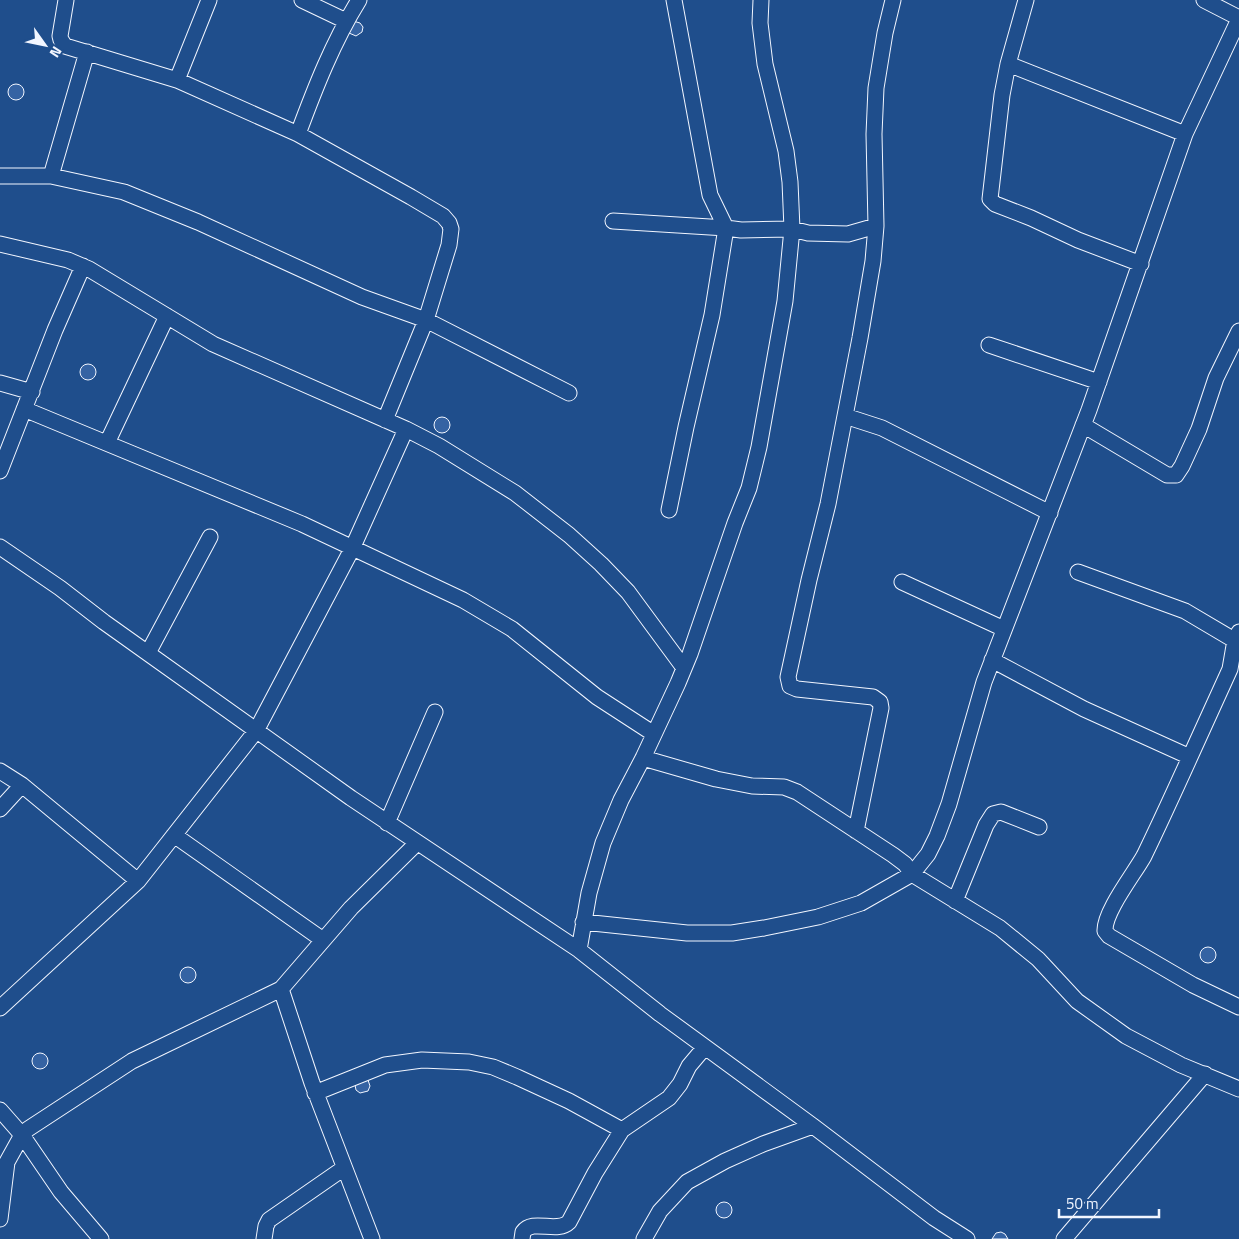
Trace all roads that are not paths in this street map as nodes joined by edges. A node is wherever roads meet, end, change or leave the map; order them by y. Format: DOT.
graph roads {
  1 [pos="66,0"];
  2 [pos="209,0"];
  3 [pos="302,0"];
  4 [pos="359,0"];
  5 [pos="674,0"];
  6 [pos="761,0"];
  7 [pos="893,0"];
  8 [pos="1026,0"];
  9 [pos="1204,0"];
  10 [pos="1239,19"];
  11 [pos="346,21"];
  12 [pos="87,52"];
  13 [pos="1008,64"];
  14 [pos="177,80"];
  15 [pos="298,134"];
  16 [pos="1186,134"];
  17 [pos="0,176"];
  18 [pos="52,176"];
  19 [pos="613,221"];
  20 [pos="876,226"];
  21 [pos="726,228"];
  22 [pos="792,229"];
  23 [pos="0,244"];
  24 [pos="1141,264"];
  25 [pos="83,266"];
  26 [pos="167,316"];
  27 [pos="426,320"];
  28 [pos="1239,331"];
  29 [pos="989,345"];
  30 [pos="1099,382"];
  31 [pos="0,383"];
  32 [pos="32,392"];
  33 [pos="569,393"];
  34 [pos="24,409"];
  35 [pos="845,416"];
  36 [pos="385,420"];
  37 [pos="1083,425"];
  38 [pos="406,429"];
  39 [pos="107,443"];
  40 [pos="0,471"];
  41 [pos="669,510"];
  42 [pos="1050,513"];
  43 [pos="210,538"];
  44 [pos="0,547"];
  45 [pos="352,549"];
  46 [pos="1078,572"];
  47 [pos="902,582"];
  48 [pos="1004,629"];
  49 [pos="1238,638"];
  50 [pos="148,654"];
  51 [pos="992,660"];
  52 [pos="684,668"];
  53 [pos="435,712"];
  54 [pos="256,731"];
  55 [pos="654,734"];
  56 [pos="1190,757"];
  57 [pos="643,758"];
  58 [pos="0,771"];
  59 [pos="22,785"];
  60 [pos="0,809"];
  61 [pos="387,823"];
  62 [pos="1039,827"];
  63 [pos="856,831"];
  64 [pos="174,834"];
  65 [pos="417,843"];
  66 [pos="912,874"];
  67 [pos="138,881"];
  68 [pos="955,901"];
  69 [pos="583,922"];
  70 [pos="323,940"];
  71 [pos="579,950"];
  72 [pos="282,989"];
  73 [pos="1239,1007"];
  74 [pos="0,1008"];
  75 [pos="705,1047"];
  76 [pos="1205,1074"];
  77 [pos="1239,1089"];
  78 [pos="315,1094"];
  79 [pos="0,1110"];
  80 [pos="813,1126"];
  81 [pos="622,1130"];
  82 [pos="22,1135"];
  83 [pos="344,1168"];
  84 [pos="0,1219"];
  85 [pos="647,1238"];
  86 [pos="101,1239"];
  87 [pos="264,1239"];
  88 [pos="372,1239"];
  89 [pos="522,1239"];
  90 [pos="968,1239"];
  91 [pos="1064,1239"];
  1 -- 12 [label="street"];
  2 -- 14 [label="street"];
  3 -- 11 [label="street"];
  4 -- 11 [label="street"];
  5 -- 21 [label="street"];
  6 -- 22 [label="street"];
  7 -- 20 [label="street"];
  8 -- 13 [label="street"];
  9 -- 10 [label="street"];
  10 -- 16 [label="street"];
  11 -- 15 [label="street"];
  12 -- 14 [label="street"];
  12 -- 18 [label="street"];
  13 -- 16 [label="street"];
  13 -- 24 [label="street"];
  14 -- 15 [label="street"];
  15 -- 27 [label="street"];
  16 -- 24 [label="street"];
  17 -- 18 [label="street"];
  18 -- 27 [label="street"];
  19 -- 21 [label="street"];
  20 -- 22 [label="street"];
  20 -- 35 [label="street"];
  21 -- 22 [label="street"];
  21 -- 41 [label="street"];
  22 -- 52 [label="street"];
  23 -- 25 [label="street"];
  24 -- 30 [label="street"];
  25 -- 26 [label="street"];
  25 -- 32 [label="street"];
  26 -- 36 [label="street"];
  26 -- 39 [label="street"];
  27 -- 33 [label="street"];
  27 -- 36 [label="street"];
  28 -- 37 [label="street"];
  29 -- 30 [label="street"];
  30 -- 37 [label="street"];
  31 -- 32 [label="street"];
  32 -- 34 [label="street"];
  34 -- 39 [label="street"];
  34 -- 40 [label="street"];
  35 -- 42 [label="street"];
  35 -- 63 [label="street"];
  36 -- 38 [label="street"];
  37 -- 42 [label="street"];
  38 -- 45 [label="street"];
  38 -- 52 [label="street"];
  39 -- 45 [label="street"];
  42 -- 48 [label="street"];
  43 -- 50 [label="street"];
  44 -- 50 [label="street"];
  45 -- 54 [label="street"];
  45 -- 55 [label="street"];
  46 -- 49 [label="street"];
  47 -- 48 [label="street"];
  48 -- 51 [label="street"];
  49 -- 56 [label="street"];
  50 -- 54 [label="street"];
  51 -- 56 [label="street"];
  51 -- 66 [label="street"];
  52 -- 55 [label="street"];
  53 -- 61 [label="street"];
  54 -- 61 [label="street"];
  54 -- 64 [label="street"];
  55 -- 57 [label="street"];
  56 -- 73 [label="street"];
  57 -- 63 [label="street"];
  57 -- 69 [label="street"];
  58 -- 59 [label="street"];
  59 -- 60 [label="street"];
  59 -- 67 [label="street"];
  61 -- 65 [label="street"];
  62 -- 68 [label="street"];
  63 -- 66 [label="street"];
  64 -- 67 [label="street"];
  64 -- 70 [label="street"];
  65 -- 70 [label="street"];
  65 -- 71 [label="street"];
  66 -- 68 [label="street"];
  66 -- 69 [label="street"];
  67 -- 74 [label="street"];
  68 -- 76 [label="street"];
  69 -- 71 [label="street"];
  70 -- 72 [label="street"];
  71 -- 75 [label="street"];
  72 -- 78 [label="street"];
  72 -- 82 [label="street"];
  75 -- 80 [label="street"];
  75 -- 81 [label="street"];
  76 -- 77 [label="street"];
  76 -- 91 [label="street"];
  78 -- 81 [label="street"];
  78 -- 83 [label="street"];
  79 -- 82 [label="street"];
  80 -- 85 [label="street"];
  80 -- 90 [label="street"];
  81 -- 89 [label="street"];
  82 -- 84 [label="street"];
  82 -- 86 [label="street"];
  83 -- 87 [label="street"];
  83 -- 88 [label="street"];
}
